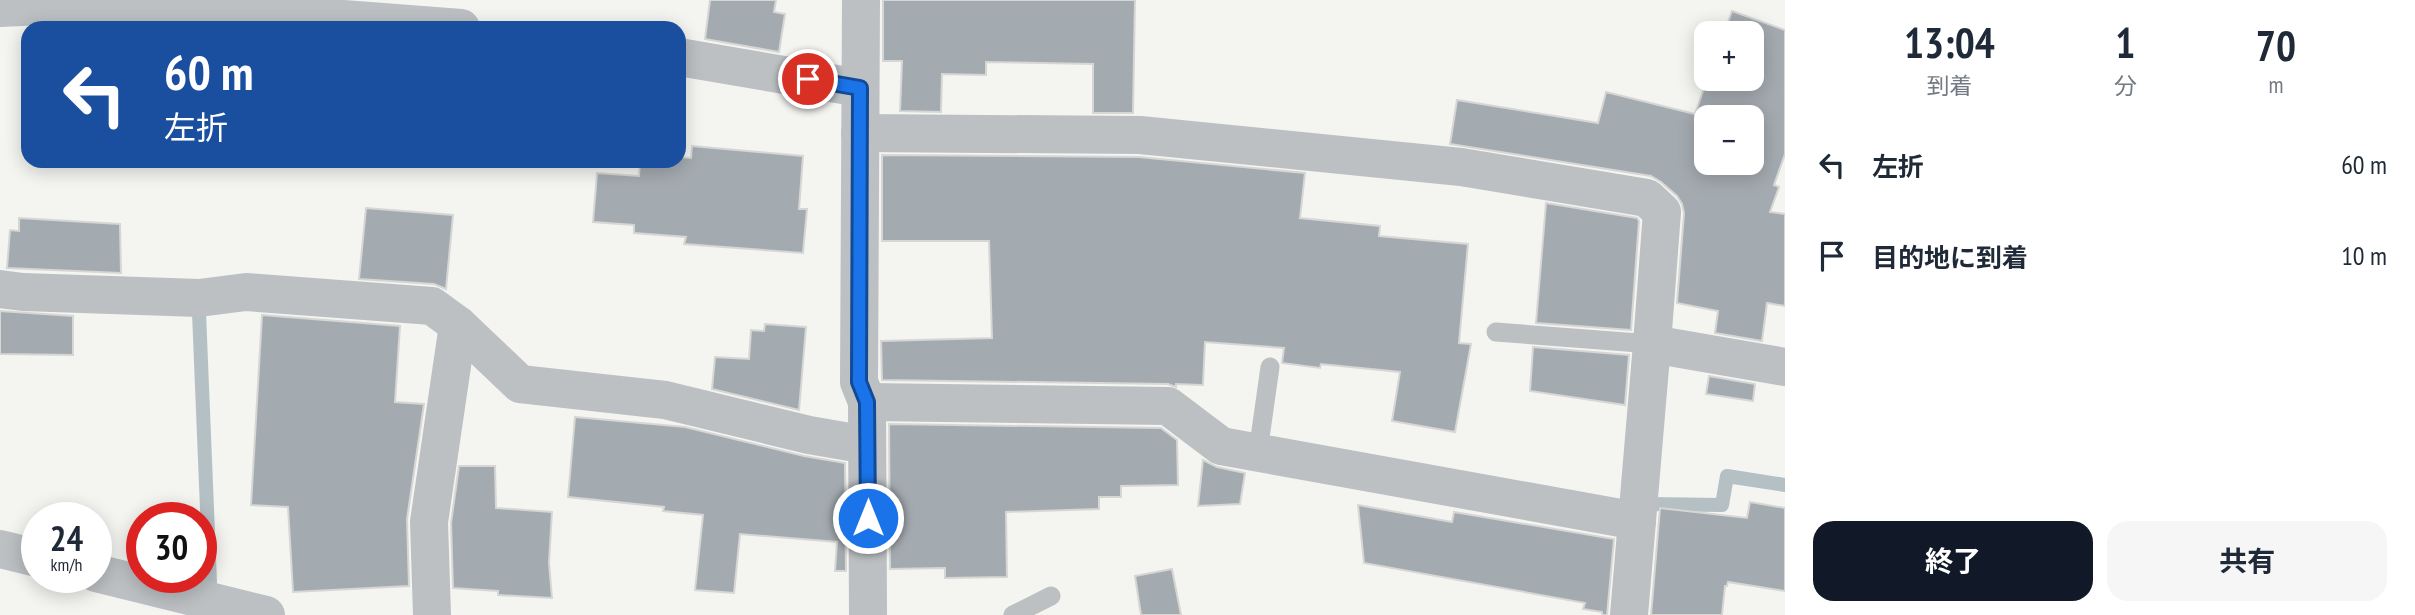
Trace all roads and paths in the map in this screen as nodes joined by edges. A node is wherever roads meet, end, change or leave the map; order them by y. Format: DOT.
graph roads {
  1 [pos="860,0"];
  2 [pos="0,8"];
  3 [pos="370,21"];
  4 [pos="686,58"];
  5 [pos="860,88"];
  6 [pos="860,133"];
  7 [pos="0,289"];
  8 [pos="458,325"];
  9 [pos="1496,332"];
  10 [pos="1652,344"];
  11 [pos="1270,367"];
  12 [pos="1785,367"];
  13 [pos="867,402"];
  14 [pos="867,445"];
  15 [pos="1258,452"];
  16 [pos="1637,521"];
  17 [pos="0,549"];
  18 [pos="21,554"];
  19 [pos="112,577"];
  20 [pos="1051,596"];
  21 [pos="266,615"];
  22 [pos="432,615"];
  23 [pos="868,615"];
  24 [pos="1013,615"];
  25 [pos="1629,615"];
  1 -- 5 [label="street"];
  2 -- 3 [label="street"];
  4 -- 5 [label="street"];
  5 -- 6 [label="street"];
  6 -- 10 [label="street"];
  6 -- 13 [label="street"];
  7 -- 8 [label="street"];
  8 -- 14 [label="street"];
  8 -- 22 [label="street"];
  9 -- 10 [label="lane"];
  10 -- 12 [label="street"];
  10 -- 16 [label="street"];
  11 -- 15 [label="lane"];
  13 -- 14 [label="street"];
  13 -- 15 [label="street"];
  14 -- 23 [label="street"];
  15 -- 16 [label="street"];
  16 -- 25 [label="street"];
  17 -- 18 [label="street"];
  19 -- 21 [label="street"];
  20 -- 24 [label="lane"];
}
